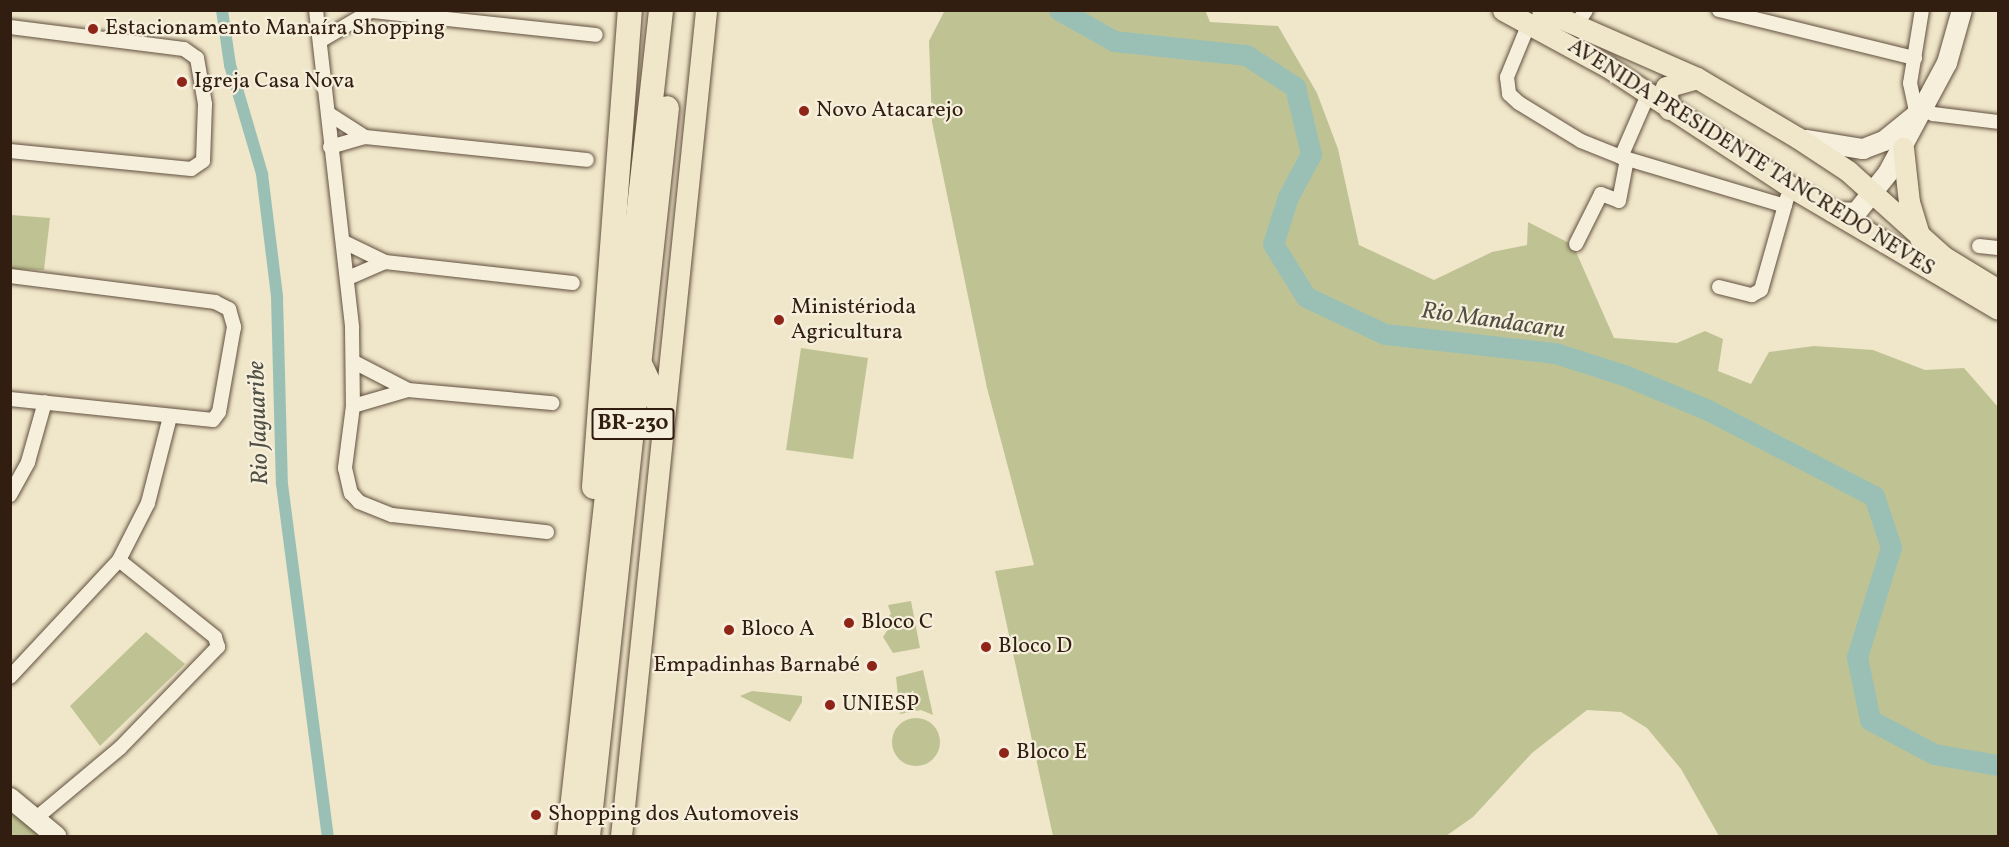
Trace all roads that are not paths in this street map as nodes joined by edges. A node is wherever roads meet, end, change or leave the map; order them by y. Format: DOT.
graph roads {
  1 [pos="316,10"];
  2 [pos="630,10"];
  3 [pos="661,10"];
  4 [pos="678,10"];
  5 [pos="706,10"];
  6 [pos="1503,10"];
  7 [pos="1719,10"];
  8 [pos="1922,10"];
  9 [pos="1962,10"];
  10 [pos="366,11"];
  11 [pos="1541,14"];
  12 [pos="1580,18"];
  13 [pos="10,27"];
  14 [pos="596,35"];
  15 [pos="320,41"];
  16 [pos="1915,58"];
  17 [pos="1697,78"];
  18 [pos="1648,95"];
  19 [pos="1669,109"];
  20 [pos="1917,113"];
  21 [pos="329,114"];
  22 [pos="1998,122"];
  23 [pos="365,137"];
  24 [pos="1798,138"];
  25 [pos="330,147"];
  26 [pos="1903,148"];
  27 [pos="10,151"];
  28 [pos="1624,158"];
  29 [pos="587,160"];
  30 [pos="1874,194"];
  31 [pos="1788,197"];
  32 [pos="1830,211"];
  33 [pos="1921,238"];
  34 [pos="344,242"];
  35 [pos="1576,244"];
  36 [pos="1979,246"];
  37 [pos="1998,248"];
  38 [pos="385,262"];
  39 [pos="10,276"];
  40 [pos="348,278"];
  41 [pos="573,283"];
  42 [pos="1719,287"];
  43 [pos="1998,290"];
  44 [pos="1998,309"];
  45 [pos="354,362"];
  46 [pos="640,364"];
  47 [pos="408,390"];
  48 [pos="10,399"];
  49 [pos="45,402"];
  50 [pos="552,403"];
  51 [pos="353,406"];
  52 [pos="663,413"];
  53 [pos="170,417"];
  54 [pos="10,495"];
  55 [pos="547,532"];
  56 [pos="119,560"];
  57 [pos="590,619"];
  58 [pos="10,677"];
  59 [pos="10,798"];
  60 [pos="35,819"];
  61 [pos="56,837"];
  62 [pos="568,837"];
  63 [pos="588,837"];
  64 [pos="621,837"];
  1 -- 15 [label="street"];
  2 -- 57 [label="highway"];
  3 -- 57 [label="highway, BR-230"];
  4 -- 46 [label="highway, BR-230"];
  5 -- 52 [label="main road"];
  6 -- 11 [label="main road, AVENIDA PRESIDENTE TANCREDO NEVES"];
  7 -- 16 [label="street"];
  8 -- 16 [label="street"];
  9 -- 20 [label="main road"];
  10 -- 14 [label="street"];
  10 -- 15 [label="street"];
  11 -- 12 [label="main road, AVENIDA PRESIDENTE TANCREDO NEVES"];
  11 -- 18 [label="main road, AVENIDA PRESIDENTE TANCREDO NEVES"];
  11 -- 28 [label="street"];
  12 -- 17 [label="main road, AVENIDA PRESIDENTE TANCREDO NEVES"];
  13 -- 27 [label="street"];
  15 -- 21 [label="street"];
  16 -- 20 [label="street"];
  17 -- 19 [label="main road"];
  17 -- 24 [label="main road, AVENIDA PRESIDENTE TANCREDO NEVES"];
  18 -- 19 [label="main road, AVENIDA PRESIDENTE TANCREDO NEVES"];
  18 -- 28 [label="street"];
  19 -- 31 [label="main road, AVENIDA PRESIDENTE TANCREDO NEVES"];
  20 -- 22 [label="street"];
  20 -- 24 [label="main road"];
  20 -- 26 [label="main road"];
  21 -- 23 [label="street"];
  21 -- 25 [label="street"];
  23 -- 25 [label="street"];
  23 -- 29 [label="street"];
  24 -- 30 [label="main road, AVENIDA PRESIDENTE TANCREDO NEVES"];
  25 -- 34 [label="street"];
  26 -- 30 [label="main road"];
  26 -- 33 [label="main road"];
  28 -- 31 [label="street"];
  28 -- 35 [label="street"];
  30 -- 32 [label="main road"];
  30 -- 33 [label="main road, AVENIDA PRESIDENTE TANCREDO NEVES"];
  31 -- 32 [label="main road, AVENIDA PRESIDENTE TANCREDO NEVES"];
  31 -- 42 [label="street"];
  32 -- 44 [label="main road, AVENIDA PRESIDENTE TANCREDO NEVES"];
  33 -- 43 [label="main road, AVENIDA PRESIDENTE TANCREDO NEVES"];
  34 -- 38 [label="street"];
  34 -- 40 [label="street"];
  36 -- 37 [label="street"];
  38 -- 40 [label="street"];
  38 -- 41 [label="street"];
  39 -- 53 [label="street"];
  40 -- 45 [label="street"];
  45 -- 47 [label="street"];
  45 -- 51 [label="street"];
  46 -- 52 [label="highway"];
  46 -- 63 [label="highway, BR-230"];
  47 -- 50 [label="street"];
  47 -- 51 [label="street"];
  48 -- 49 [label="street"];
  49 -- 53 [label="street"];
  49 -- 54 [label="street"];
  51 -- 55 [label="street"];
  52 -- 64 [label="main road"];
  53 -- 56 [label="street"];
  56 -- 58 [label="street"];
  56 -- 60 [label="street"];
  57 -- 62 [label="highway, BR-230"];
  59 -- 60 [label="main road"];
  60 -- 61 [label="main road"];
}
